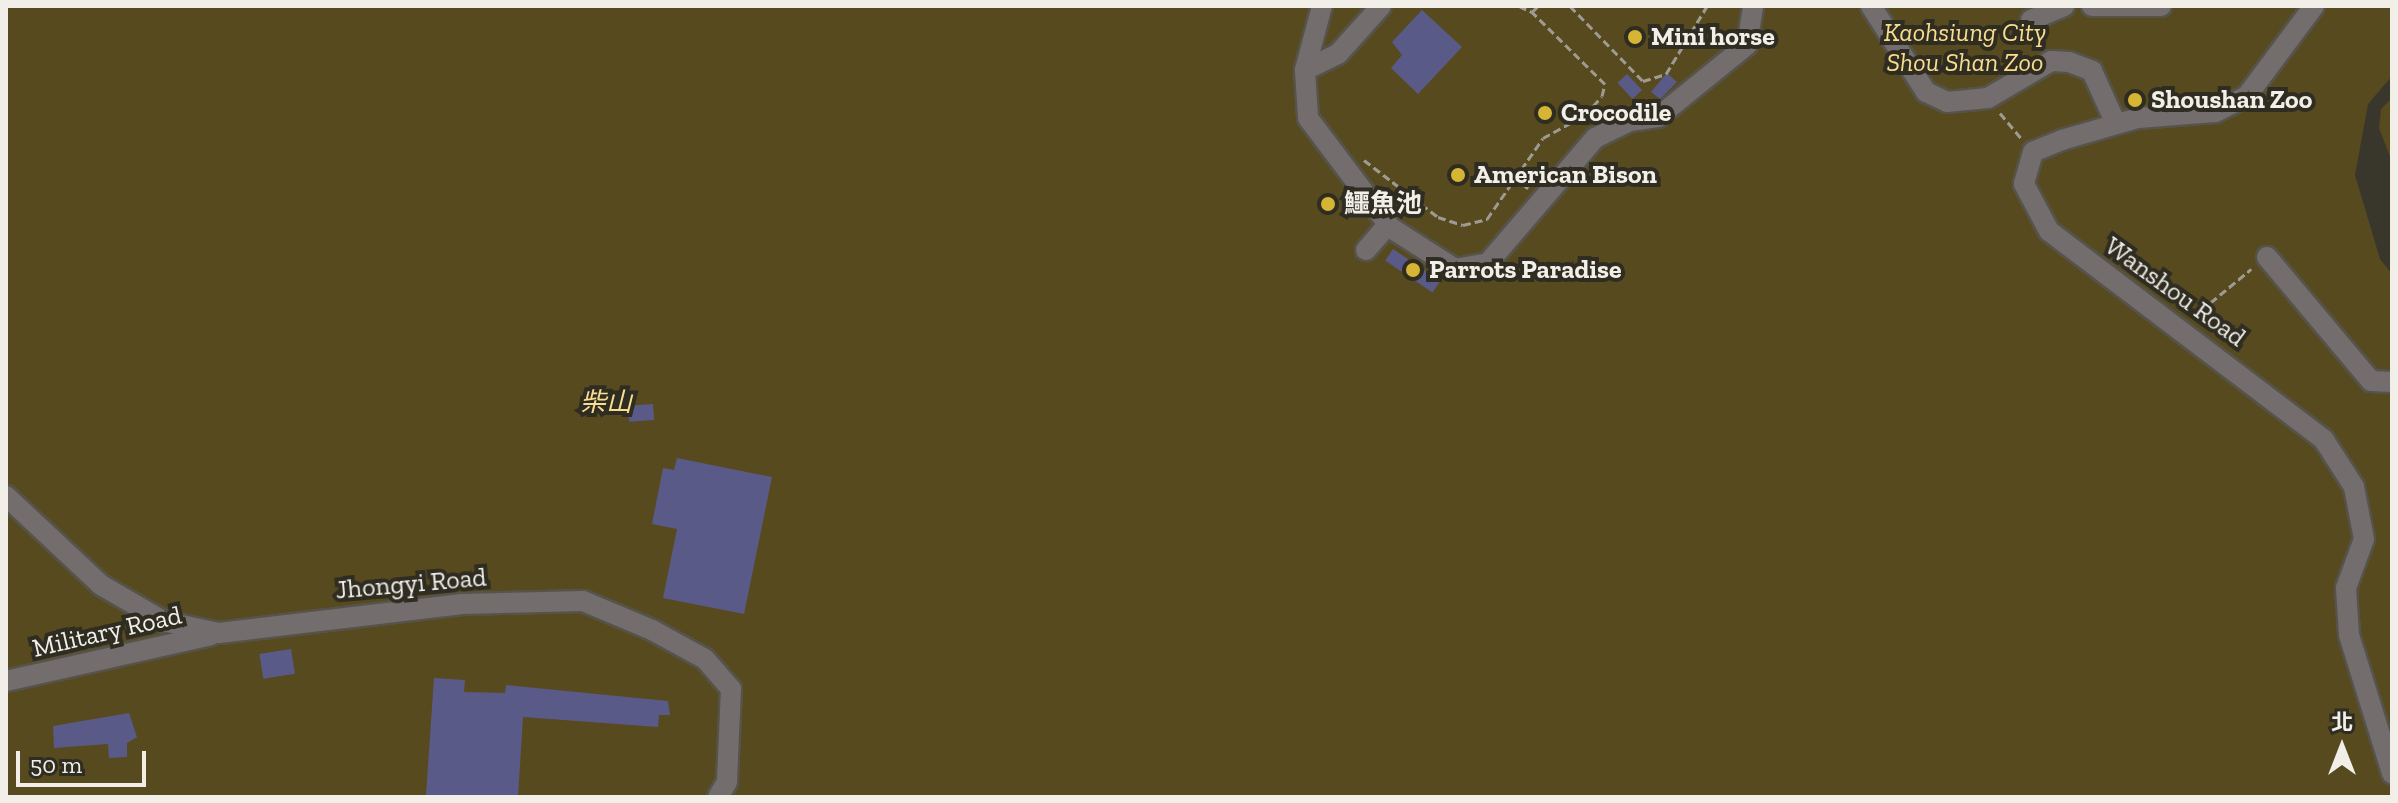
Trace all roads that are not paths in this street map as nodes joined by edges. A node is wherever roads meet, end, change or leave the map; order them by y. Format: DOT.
graph roads {
  1 [pos="1322,6"];
  2 [pos="1381,6"];
  3 [pos="1753,6"];
  4 [pos="1871,6"];
  5 [pos="2064,6"];
  6 [pos="2092,6"];
  7 [pos="2161,6"];
  8 [pos="2314,6"];
  9 [pos="2031,20"];
  10 [pos="1305,70"];
  11 [pos="2116,124"];
  12 [pos="1388,225"];
  13 [pos="1366,250"];
  14 [pos="2267,257"];
  15 [pos="2392,382"];
  16 [pos="6,496"];
  17 [pos="219,633"];
  18 [pos="6,681"];
  19 [pos="2392,773"];
  20 [pos="718,797"];
  1 -- 10 [label="lane"];
  2 -- 10 [label="lane"];
  3 -- 12 [label="lane"];
  4 -- 11 [label="lane"];
  5 -- 9 [label="lane"];
  6 -- 7 [label="lane"];
  8 -- 11 [label="lane"];
  10 -- 12 [label="lane"];
  11 -- 19 [label="lane, Wanshou Road"];
  12 -- 13 [label="lane"];
  14 -- 15 [label="lane"];
  16 -- 17 [label="lane, Jhongyi Road"];
  17 -- 18 [label="lane, Military Road"];
  17 -- 20 [label="lane, Jhongyi Road"];
}
